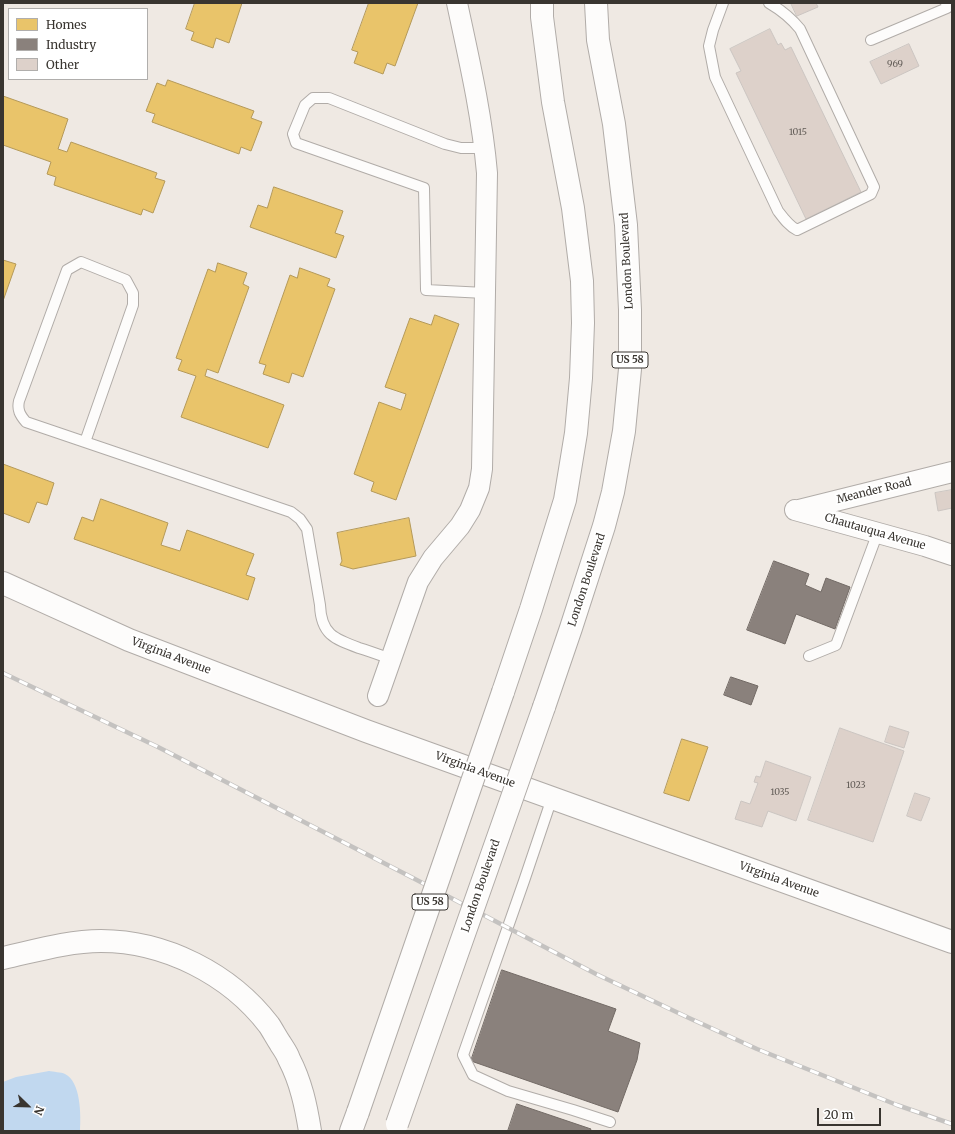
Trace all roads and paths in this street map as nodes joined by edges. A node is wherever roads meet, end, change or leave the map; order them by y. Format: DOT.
graph roads {
  1 [pos="457,3"];
  2 [pos="542,3"];
  3 [pos="596,3"];
  4 [pos="723,3"];
  5 [pos="769,3"];
  6 [pos="946,3"];
  7 [pos="871,40"];
  8 [pos="484,148"];
  9 [pos="485,293"];
  10 [pos="85,442"];
  11 [pos="952,472"];
  12 [pos="796,510"];
  13 [pos="878,532"];
  14 [pos="952,555"];
  15 [pos="3,583"];
  16 [pos="809,656"];
  17 [pos="391,659"];
  18 [pos="378,696"];
  19 [pos="552,798"];
  20 [pos="952,942"];
  21 [pos="3,958"];
  22 [pos="355,1121"];
  23 [pos="610,1122"];
  24 [pos="396,1128"];
  25 [pos="310,1131"];
  1 -- 8 [label="street"];
  2 -- 22 [label="main road, US 58, bridge"];
  3 -- 24 [label="main road, London Boulevard / US 58, bridge"];
  4 -- 5 [label="lane"];
  6 -- 7 [label="lane"];
  8 -- 9 [label="street"];
  8 -- 9 [label="lane"];
  9 -- 17 [label="street"];
  10 -- 10 [label="lane"];
  10 -- 17 [label="lane"];
  11 -- 12 [label="street, Meander Road"];
  12 -- 13 [label="street, Chautauqua Avenue"];
  13 -- 14 [label="street, Chautauqua Avenue"];
  13 -- 16 [label="lane"];
  15 -- 19 [label="main road, Virginia Avenue"];
  17 -- 18 [label="street"];
  19 -- 20 [label="main road, Virginia Avenue"];
  19 -- 23 [label="lane"];
  21 -- 25 [label="main road"];
}
